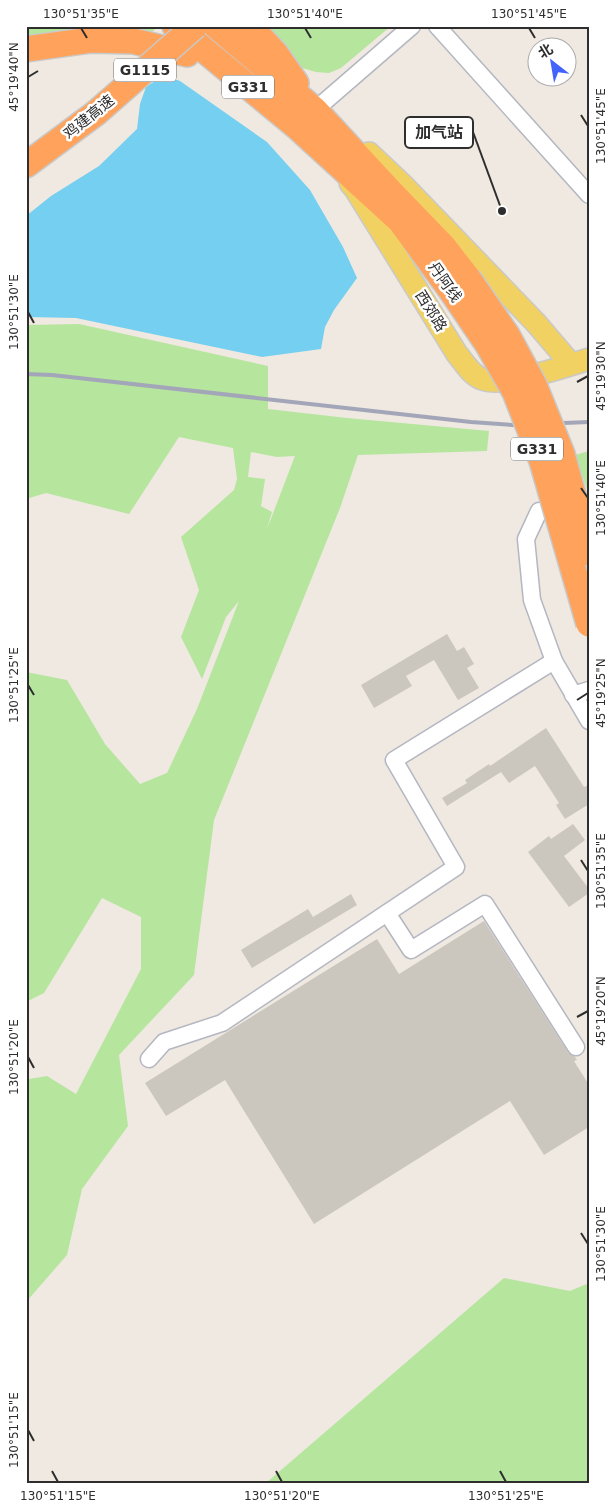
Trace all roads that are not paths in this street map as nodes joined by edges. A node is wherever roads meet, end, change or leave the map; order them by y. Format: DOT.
graph roads {
  1 [pos="170,26"];
  2 [pos="175,26"];
  3 [pos="195,26"];
  4 [pos="216,26"];
  5 [pos="250,26"];
  6 [pos="412,26"];
  7 [pos="437,26"];
  8 [pos="26,49"];
  9 [pos="90,108"];
  10 [pos="315,110"];
  11 [pos="296,126"];
  12 [pos="26,144"];
  13 [pos="321,148"];
  14 [pos="26,165"];
  15 [pos="589,195"];
  16 [pos="459,284"];
  17 [pos="580,362"];
  18 [pos="539,511"];
  19 [pos="589,553"];
  20 [pos="589,624"];
  21 [pos="554,661"];
  22 [pos="581,692"];
  23 [pos="589,721"];
  24 [pos="387,913"];
  25 [pos="576,1047"];
  26 [pos="149,1059"];
  1 -- 9 [label="highway, 鸡建高速 / G1115"];
  2 -- 11 [label="highway, 丹阿线 / G331"];
  3 -- 9 [label="highway, 鸡建高速 / G1115, bridge"];
  4 -- 10 [label="highway, 丹阿线 / G331"];
  5 -- 10 [label="highway"];
  6 -- 10 [label="street"];
  7 -- 15 [label="street"];
  8 -- 11 [label="highway"];
  9 -- 12 [label="highway, 鸡建高速 / G1115"];
  9 -- 14 [label="highway, 鸡建高速 / G1115"];
  10 -- 16 [label="highway, 丹阿线 / G331"];
  10 -- 17 [label="main road"];
  11 -- 13 [label="highway, 丹阿线 / G331"];
  13 -- 16 [label="highway, 丹阿线 / G331"];
  13 -- 17 [label="main road, 西郊路"];
  16 -- 19 [label="highway, 丹阿线 / G331, bridge"];
  16 -- 20 [label="highway, 丹阿线 / G331, bridge"];
  18 -- 21 [label="street"];
  21 -- 22 [label="street"];
  21 -- 24 [label="street"];
  22 -- 23 [label="street"];
  24 -- 25 [label="street"];
  24 -- 26 [label="street"];
}
